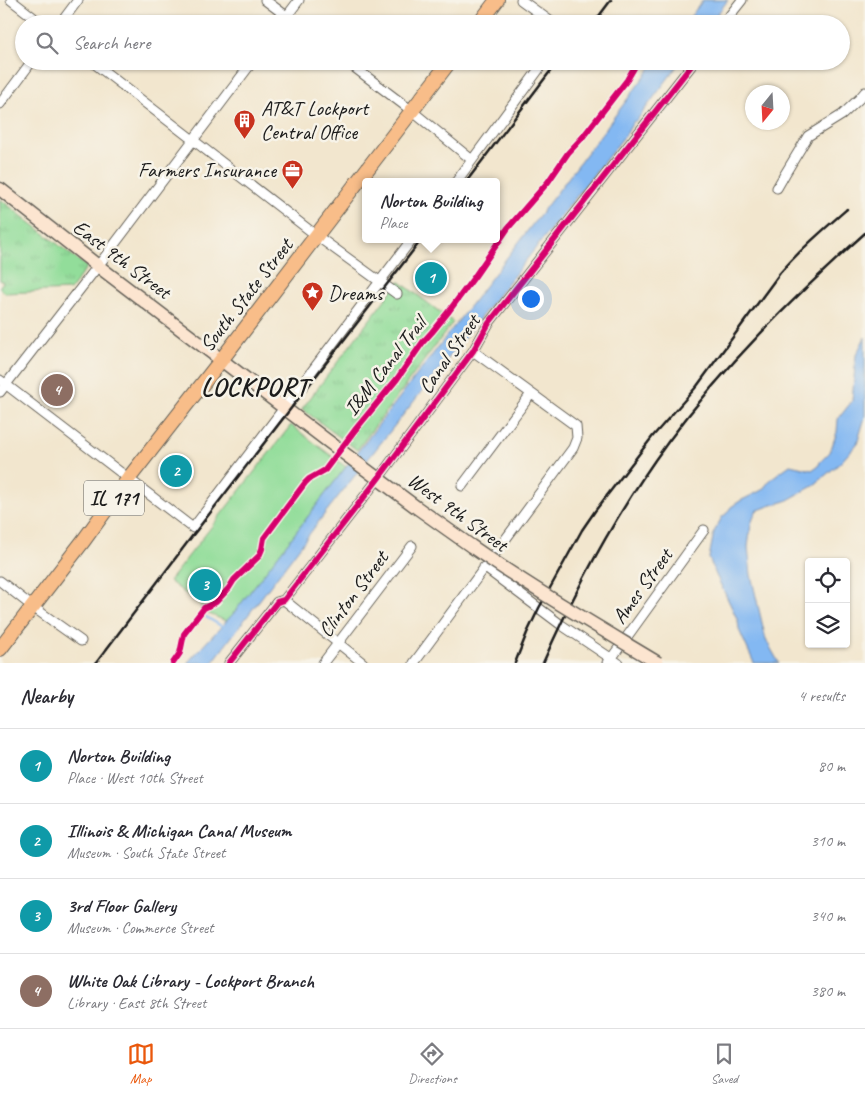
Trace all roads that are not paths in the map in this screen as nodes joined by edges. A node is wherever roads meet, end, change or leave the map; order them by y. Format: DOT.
graph roads {
  1 [pos="11,0"];
  2 [pos="78,0"];
  3 [pos="265,0"];
  4 [pos="299,0"];
  5 [pos="497,0"];
  6 [pos="521,0"];
  7 [pos="742,0"];
  8 [pos="30,15"];
  9 [pos="67,15"];
  10 [pos="279,15"];
  11 [pos="288,15"];
  12 [pos="486,15"];
  13 [pos="542,15"];
  14 [pos="730,15"];
  15 [pos="25,70"];
  16 [pos="103,70"];
  17 [pos="246,70"];
  18 [pos="358,70"];
  19 [pos="443,70"];
  20 [pos="538,70"];
  21 [pos="688,70"];
  22 [pos="865,92"];
  23 [pos="0,104"];
  24 [pos="412,111"];
  25 [pos="192,140"];
  26 [pos="472,160"];
  27 [pos="459,178"];
  28 [pos="777,188"];
  29 [pos="0,189"];
  30 [pos="317,236"];
  31 [pos="409,243"];
  32 [pos="98,266"];
  33 [pos="380,282"];
  34 [pos="397,294"];
  35 [pos="473,351"];
  36 [pos="222,360"];
  37 [pos="2,385"];
  38 [pos="531,394"];
  39 [pos="285,408"];
  40 [pos="129,478"];
  41 [pos="378,479"];
  42 [pos="462,486"];
  43 [pos="704,530"];
  44 [pos="412,546"];
  45 [pos="484,567"];
  46 [pos="0,581"];
  47 [pos="284,600"];
  48 [pos="33,607"];
  49 [pos="82,641"];
  50 [pos="338,643"];
  51 [pos="0,649"];
  52 [pos="612,661"];
  53 [pos="229,663"];
  54 [pos="323,663"];
  55 [pos="363,663"];
  56 [pos="414,663"];
  57 [pos="658,663"];
  1 -- 8 [label="street"];
  2 -- 9 [label="street"];
  3 -- 10 [label="street"];
  4 -- 11 [label="street"];
  5 -- 12 [label="main road"];
  6 -- 13 [label="street"];
  7 -- 14 [label="street"];
  15 -- 23 [label="street"];
  16 -- 25 [label="street"];
  17 -- 25 [label="street"];
  18 -- 24 [label="street"];
  19 -- 24 [label="main road, South State Street / IL 171"];
  20 -- 26 [label="street"];
  21 -- 35 [label="street, Canal Street"];
  22 -- 28 [label="street"];
  24 -- 26 [label="street"];
  24 -- 30 [label="main road, South State Street / IL 171"];
  25 -- 30 [label="street"];
  25 -- 32 [label="street"];
  26 -- 27 [label="street"];
  29 -- 32 [label="main road, East 9th Street"];
  30 -- 33 [label="street"];
  30 -- 36 [label="main road, South State Street / IL 171"];
  31 -- 33 [label="street"];
  32 -- 36 [label="main road, East 9th Street"];
  32 -- 37 [label="street"];
  33 -- 34 [label="street"];
  33 -- 39 [label="street"];
  35 -- 38 [label="street"];
  35 -- 41 [label="street, Canal Street"];
  36 -- 39 [label="main road, West 9th Street"];
  36 -- 40 [label="main road, South State Street / IL 171"];
  37 -- 40 [label="street"];
  38 -- 42 [label="street"];
  38 -- 45 [label="street"];
  39 -- 40 [label="street"];
  39 -- 41 [label="main road, West 9th Street"];
  40 -- 48 [label="main road, South State Street / IL 171"];
  41 -- 47 [label="street, Canal Street"];
  41 -- 57 [label="main road, West 9th Street, bridge"];
  43 -- 52 [label="street, Ames Street"];
  44 -- 50 [label="street, Clinton Street"];
  45 -- 52 [label="street, West 9th Street"];
  45 -- 56 [label="street"];
  46 -- 48 [label="street"];
  47 -- 50 [label="street"];
  47 -- 53 [label="street, Canal Street"];
  48 -- 49 [label="street"];
  48 -- 51 [label="main road, South State Street / IL 171"];
  50 -- 54 [label="street, Clinton Street"];
  50 -- 55 [label="street"];
}
